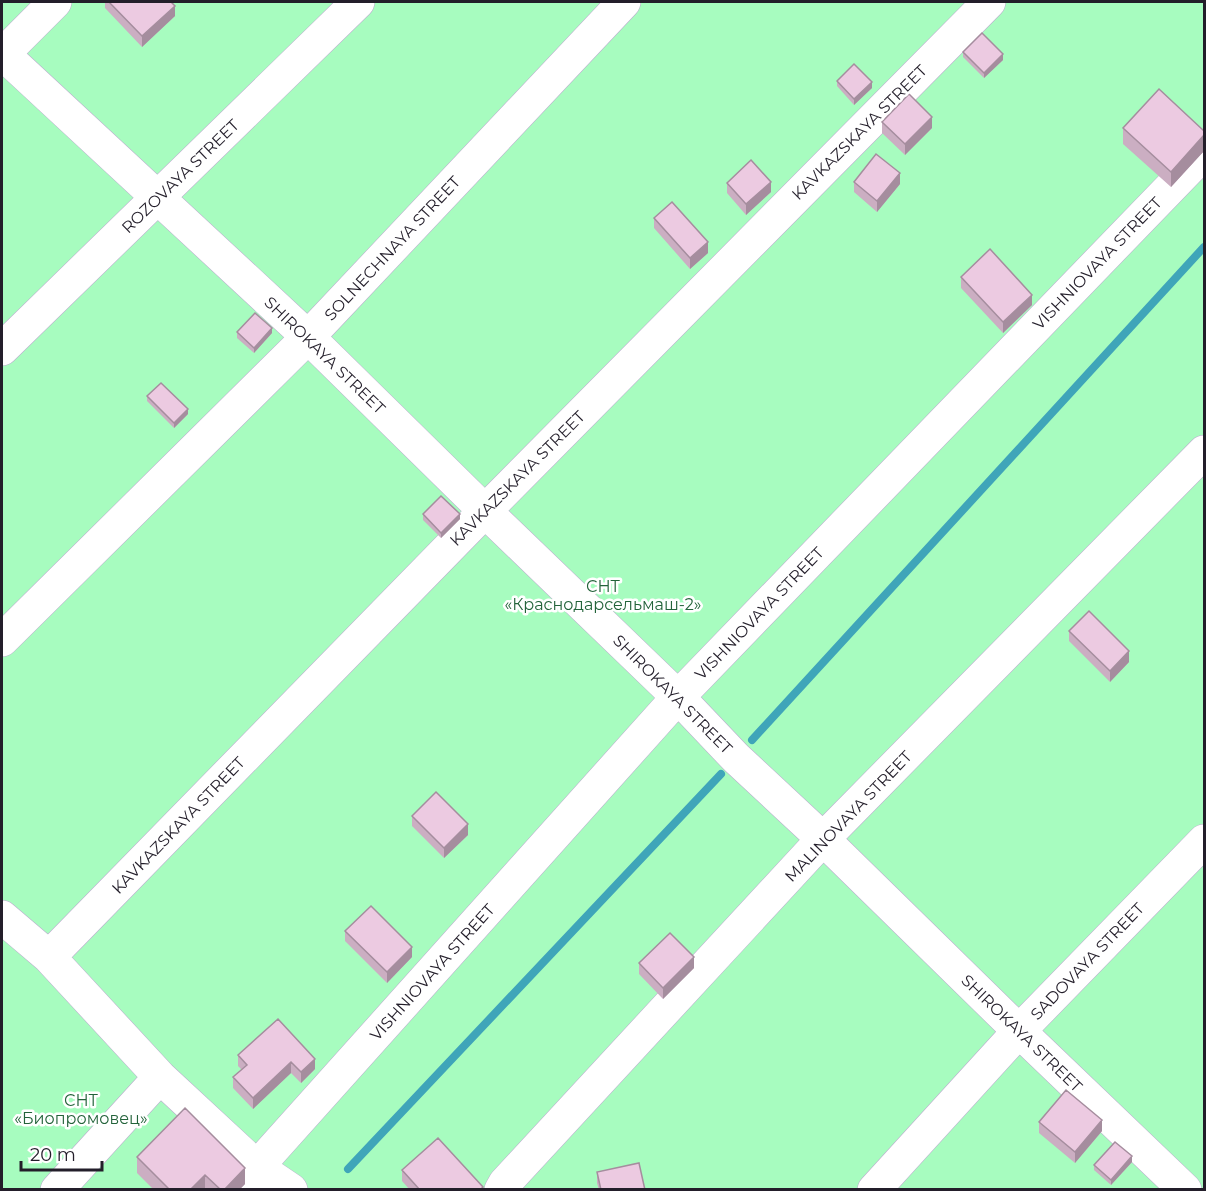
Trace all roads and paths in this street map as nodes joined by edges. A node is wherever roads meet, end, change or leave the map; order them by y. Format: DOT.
graph roads {
  1 [pos="56,2"];
  2 [pos="358,2"];
  3 [pos="624,2"];
  4 [pos="989,2"];
  5 [pos="2,54"];
  6 [pos="1204,153"];
  7 [pos="159,197"];
  8 [pos="308,337"];
  9 [pos="2,349"];
  10 [pos="1204,452"];
  11 [pos="485,511"];
  12 [pos="2,640"];
  13 [pos="678,697"];
  14 [pos="824,839"];
  15 [pos="1204,841"];
  16 [pos="4,925"];
  17 [pos="49,957"];
  18 [pos="1019,1031"];
  19 [pos="160,1077"];
  20 [pos="254,1178"];
  21 [pos="57,1190"];
  22 [pos="291,1190"];
  23 [pos="501,1190"];
  24 [pos="874,1190"];
  25 [pos="1185,1190"];
  1 -- 5 [label="street"];
  2 -- 7 [label="street, ROZOVAYA STREET"];
  3 -- 8 [label="street, SOLNECHNAYA STREET"];
  4 -- 11 [label="street, KAVKAZSKAYA STREET"];
  5 -- 7 [label="street, SHIROKAYA STREET"];
  6 -- 13 [label="street, VISHNIOVAYA STREET"];
  7 -- 8 [label="street, SHIROKAYA STREET"];
  7 -- 9 [label="street, ROZOVAYA STREET"];
  8 -- 11 [label="street, SHIROKAYA STREET"];
  8 -- 12 [label="street, SOLNECHNAYA STREET"];
  10 -- 14 [label="street, MALINOVAYA STREET"];
  11 -- 13 [label="street, SHIROKAYA STREET"];
  11 -- 17 [label="street, KAVKAZSKAYA STREET"];
  13 -- 14 [label="street, SHIROKAYA STREET"];
  13 -- 20 [label="street, VISHNIOVAYA STREET"];
  14 -- 18 [label="street, SHIROKAYA STREET"];
  14 -- 23 [label="street, MALINOVAYA STREET"];
  15 -- 18 [label="street, SADOVAYA STREET"];
  16 -- 17 [label="street"];
  17 -- 19 [label="street"];
  18 -- 24 [label="street, SADOVAYA STREET"];
  18 -- 25 [label="street, SHIROKAYA STREET"];
  19 -- 20 [label="street"];
  19 -- 21 [label="street"];
  20 -- 22 [label="street"];
}
